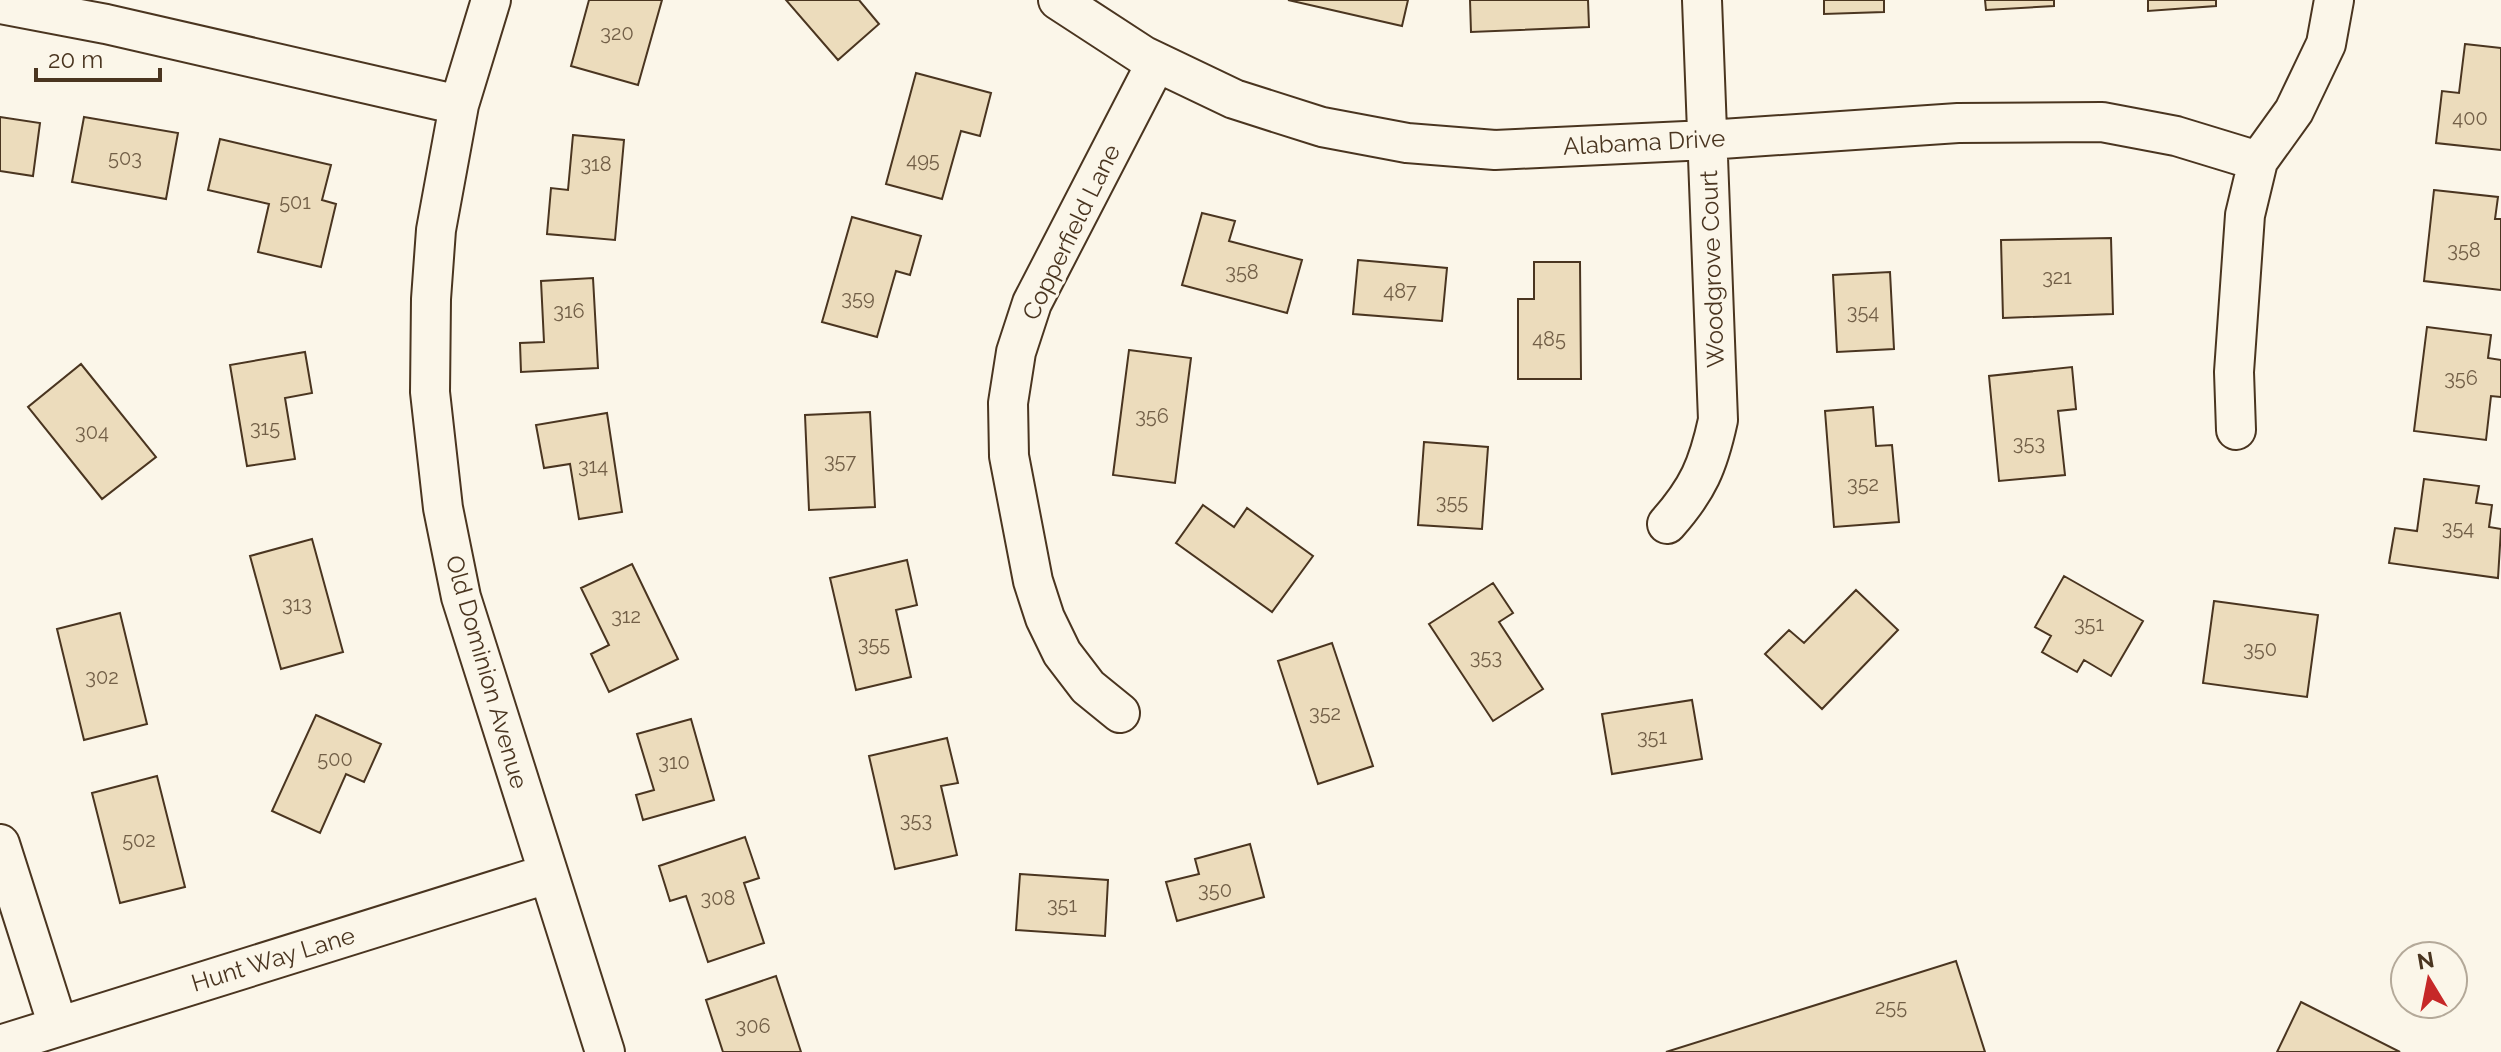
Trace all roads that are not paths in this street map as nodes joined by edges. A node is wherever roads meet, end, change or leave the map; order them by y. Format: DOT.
graph roads {
  1 [pos="491,0"];
  2 [pos="1058,0"];
  3 [pos="1702,0"];
  4 [pos="2334,0"];
  5 [pos="0,4"];
  6 [pos="1156,63"];
  7 [pos="459,105"];
  8 [pos="1707,140"];
  9 [pos="2258,161"];
  10 [pos="2236,430"];
  11 [pos="1667,524"];
  12 [pos="1120,713"];
  13 [pos="0,844"];
  14 [pos="547,874"];
  15 [pos="58,1026"];
  16 [pos="0,1045"];
  17 [pos="605,1052"];
  1 -- 7 [label="street, Old Dominion Avenue"];
  2 -- 6 [label="street, Alabama Drive"];
  3 -- 8 [label="street, Woodgrove Court"];
  4 -- 9 [label="street"];
  5 -- 7 [label="street"];
  6 -- 8 [label="street, Alabama Drive"];
  6 -- 12 [label="street, Copperfield Lane"];
  7 -- 14 [label="street, Old Dominion Avenue"];
  8 -- 9 [label="street, Alabama Drive"];
  8 -- 11 [label="street, Woodgrove Court"];
  9 -- 10 [label="street"];
  13 -- 15 [label="street"];
  14 -- 15 [label="street, Hunt Way Lane"];
  14 -- 17 [label="street, Old Dominion Avenue"];
  15 -- 16 [label="street, Hunt Way Lane"];
}
